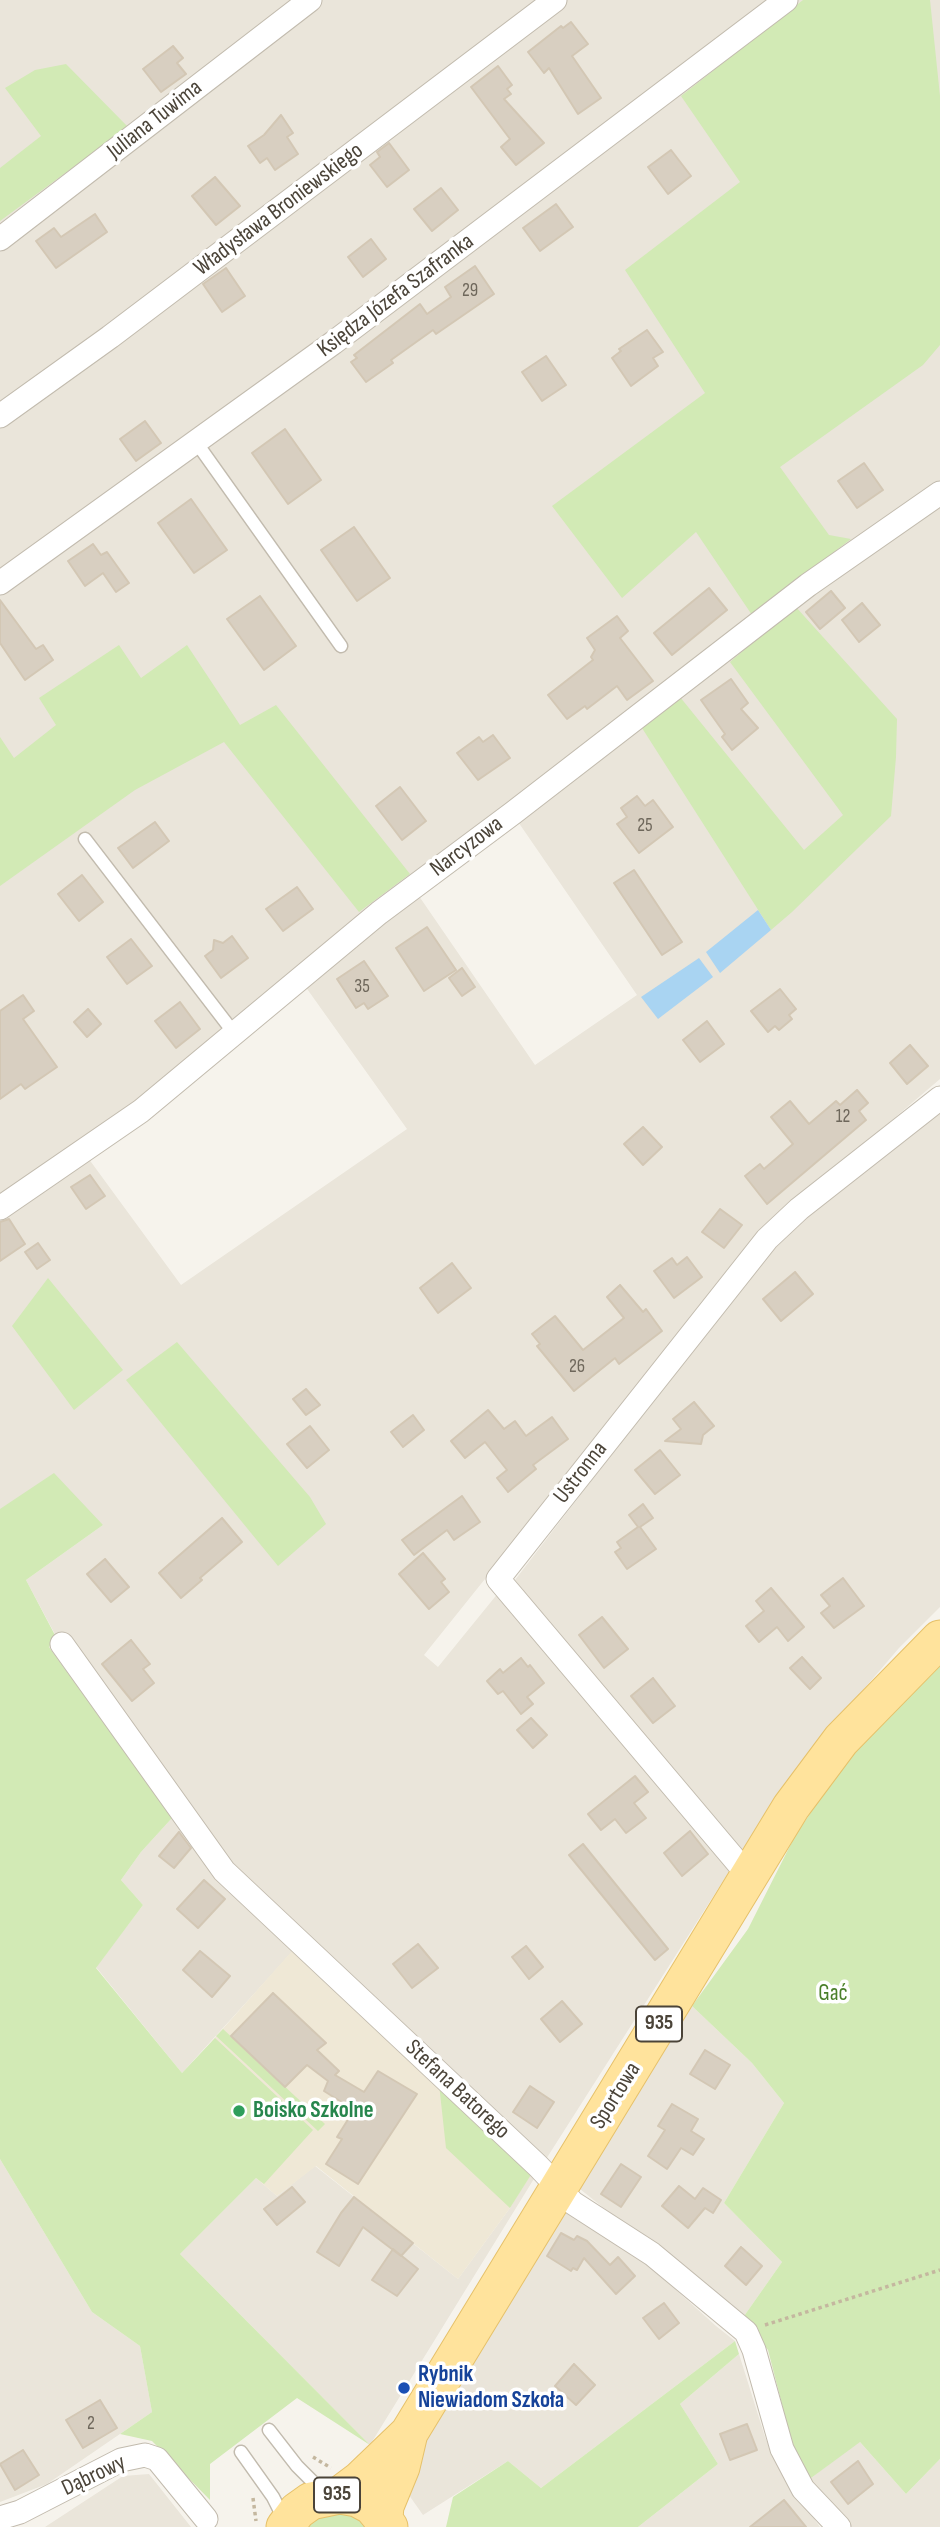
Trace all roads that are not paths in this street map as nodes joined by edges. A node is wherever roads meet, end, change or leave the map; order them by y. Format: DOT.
graph roads {
  1 [pos="310,0"];
  2 [pos="555,0"];
  3 [pos="786,0"];
  4 [pos="0,239"];
  5 [pos="0,416"];
  6 [pos="196,442"];
  7 [pos="940,493"];
  8 [pos="0,583"];
  9 [pos="341,646"];
  10 [pos="85,838"];
  11 [pos="234,1033"];
  12 [pos="940,1098"];
  13 [pos="0,1209"];
  14 [pos="940,1639"];
  15 [pos="62,1644"];
  16 [pos="748,1875"];
  17 [pos="559,2188"];
  18 [pos="268,2430"];
  19 [pos="409,2433"];
  20 [pos="240,2452"];
  21 [pos="334,2496"];
  22 [pos="0,2518"];
  23 [pos="206,2519"];
  24 [pos="387,2523"];
  25 [pos="286,2526"];
  26 [pos="839,2527"];
  1 -- 4 [label="street, Juliana Tuwima"];
  2 -- 5 [label="street, Władysława Broniewskiego"];
  3 -- 6 [label="street, Księdza Józefa Szafranka"];
  6 -- 8 [label="street, Księdza Józefa Szafranka"];
  6 -- 9 [label="lane"];
  7 -- 11 [label="street, Narcyzowa"];
  10 -- 11 [label="lane"];
  11 -- 13 [label="street, Narcyzowa"];
  12 -- 16 [label="street, Ustronna"];
  14 -- 16 [label="main road, Sportowa / 935"];
  15 -- 17 [label="street, Stefana Batorego"];
  16 -- 17 [label="main road, Sportowa / 935"];
  17 -- 19 [label="main road, Sportowa / 935"];
  17 -- 26 [label="street, Stefana Batorego"];
  18 -- 21 [label="lane"];
  19 -- 21 [label="main road, Sportowa / 935"];
  19 -- 24 [label="main road, Sportowa / 935"];
  20 -- 25 [label="lane"];
  21 -- 24 [label="main road, 935"];
  21 -- 25 [label="main road, 935"];
  22 -- 23 [label="street, Dąbrowy"];
}
